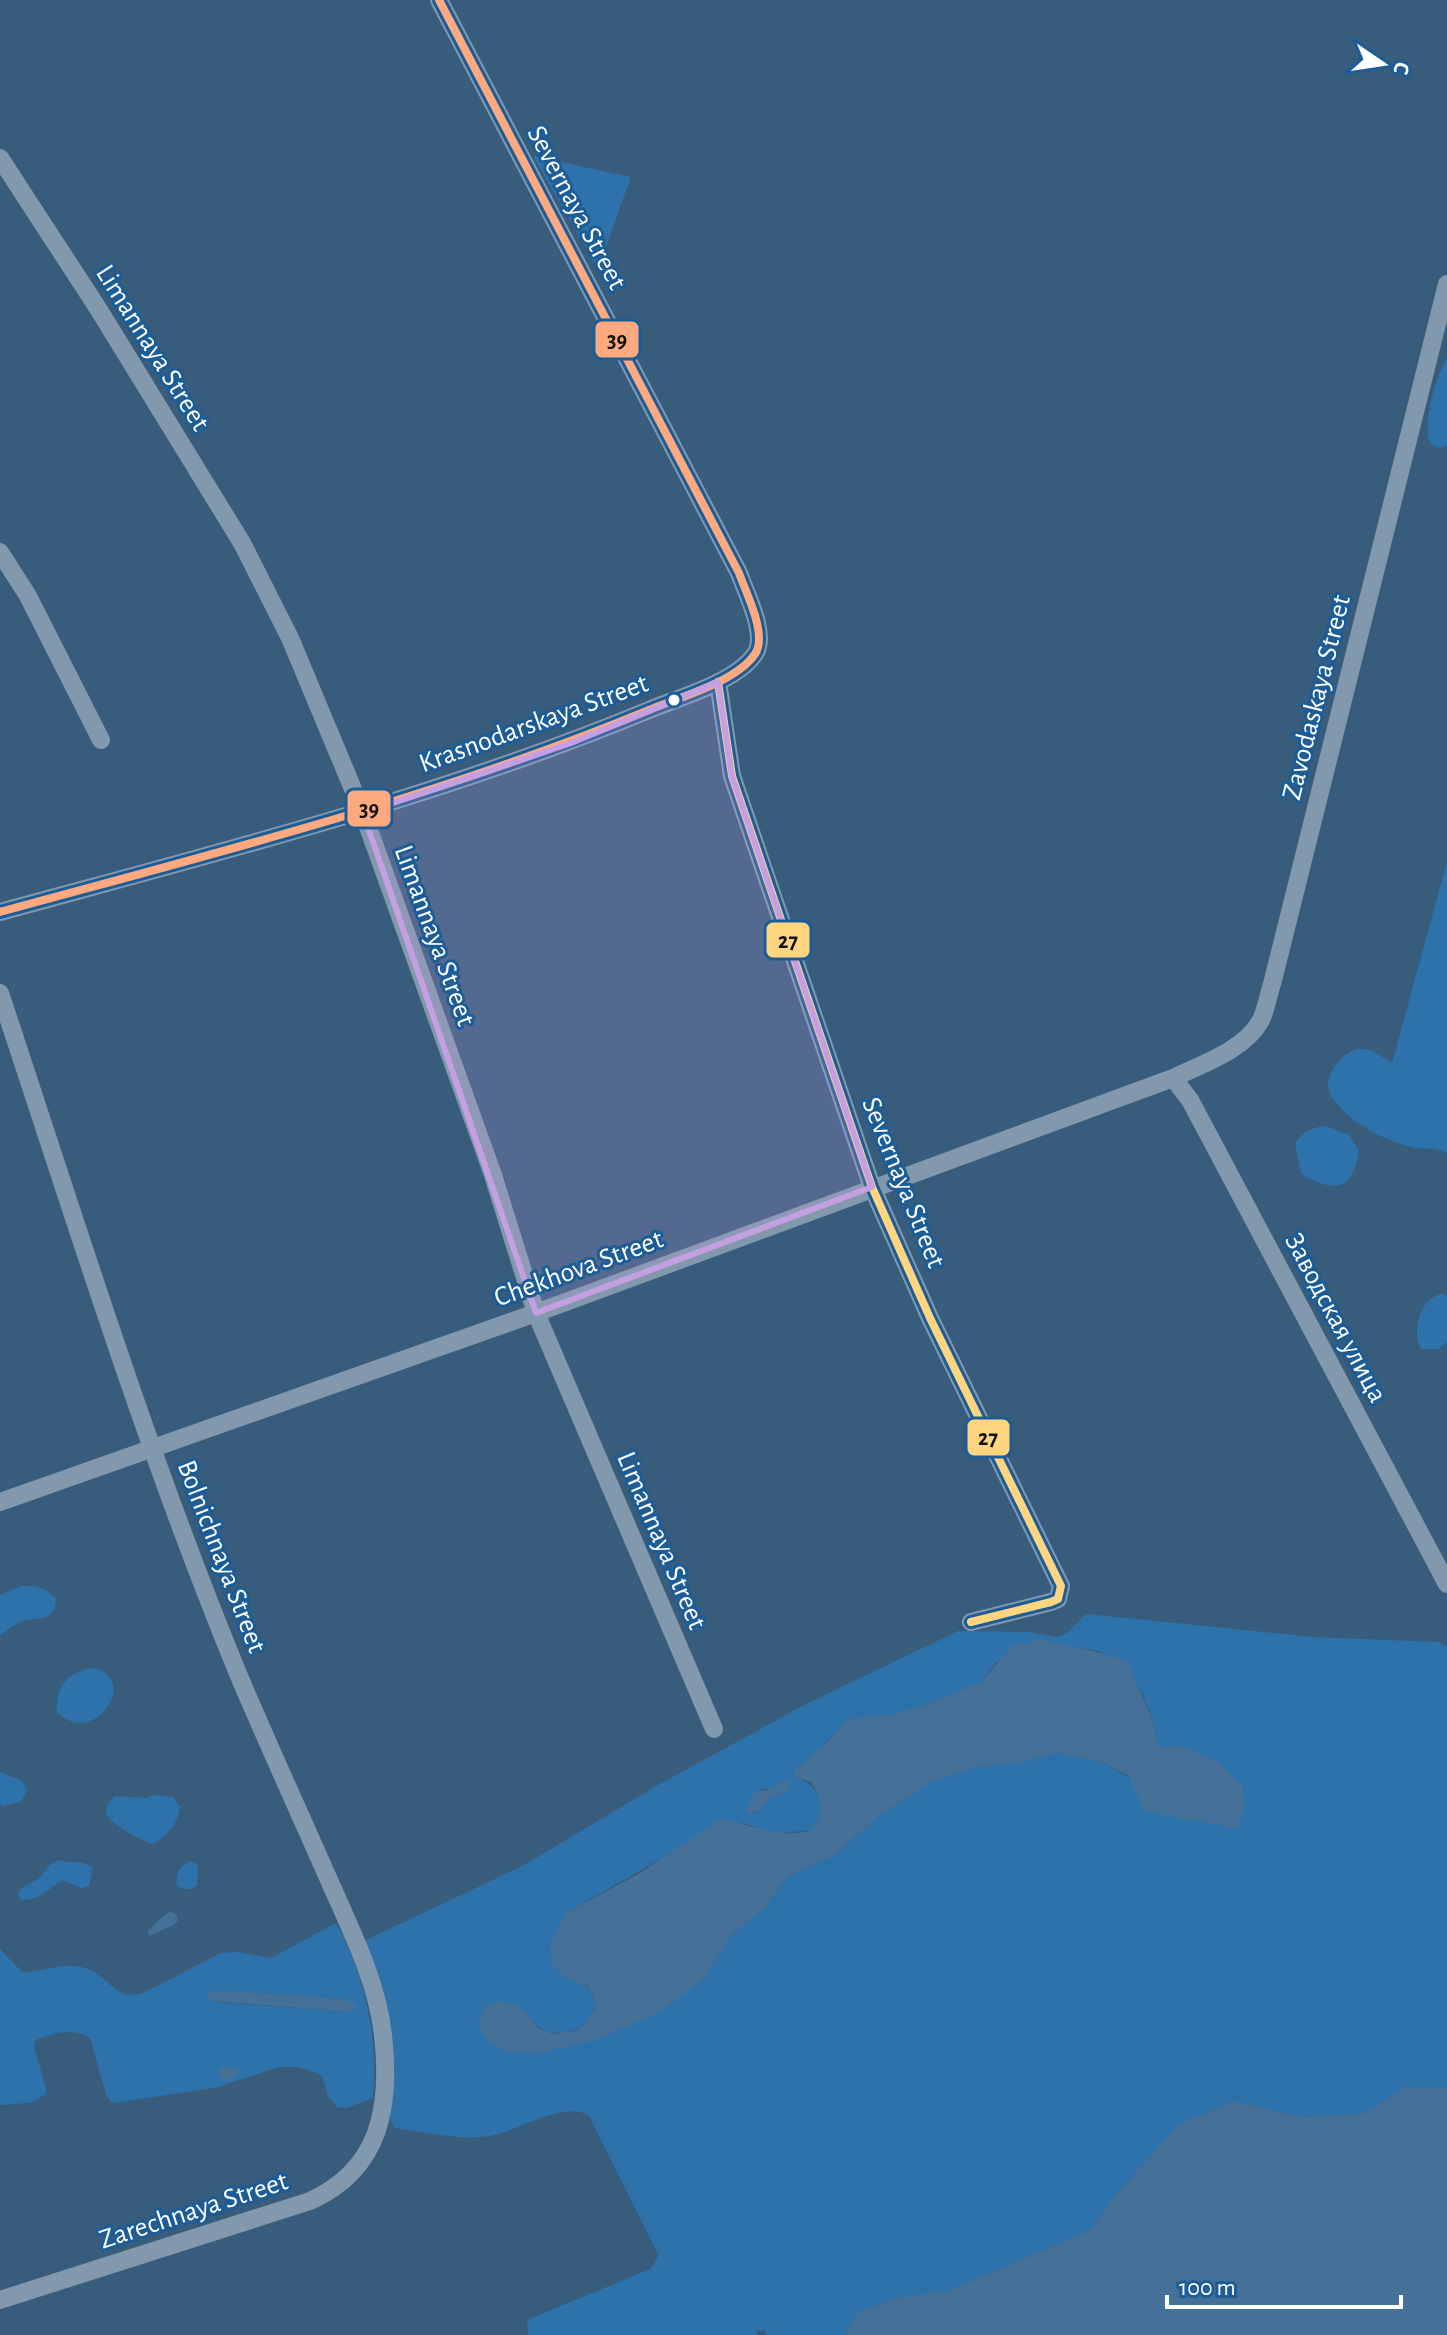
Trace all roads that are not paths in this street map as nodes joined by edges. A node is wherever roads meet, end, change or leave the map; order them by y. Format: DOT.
graph roads {
  1 [pos="439,0"];
  2 [pos="0,158"];
  3 [pos="1447,284"];
  4 [pos="0,552"];
  5 [pos="753,657"];
  6 [pos="718,682"];
  7 [pos="101,740"];
  8 [pos="363,813"];
  9 [pos="0,912"];
  10 [pos="0,993"];
  11 [pos="1173,1078"];
  12 [pos="872,1187"];
  13 [pos="536,1313"];
  14 [pos="152,1449"];
  15 [pos="0,1502"];
  16 [pos="1447,1584"];
  17 [pos="971,1622"];
  18 [pos="714,1729"];
  19 [pos="378,2134"];
  20 [pos="0,2300"];
  1 -- 5 [label="street, Severnaya Street"];
  2 -- 8 [label="street, Limannaya Street"];
  3 -- 11 [label="street, Zavodaskaya Street"];
  4 -- 7 [label="street"];
  5 -- 6 [label="street, Krasnodarskaya Street"];
  6 -- 8 [label="street, Krasnodarskaya Street"];
  6 -- 12 [label="street, Severnaya Street"];
  8 -- 9 [label="street, Krasnodarskaya Street"];
  8 -- 13 [label="street, Limannaya Street"];
  10 -- 14 [label="street, Bolnichnaya Street"];
  11 -- 12 [label="street, Chekhova Street"];
  11 -- 16 [label="street, Заводская улица"];
  12 -- 13 [label="street, Chekhova Street"];
  12 -- 17 [label="street, Severnaya Street"];
  13 -- 14 [label="street, Chekhova Street"];
  13 -- 18 [label="street, Limannaya Street"];
  14 -- 15 [label="street, Chekhova Street"];
  14 -- 19 [label="street, Bolnichnaya Street"];
  19 -- 20 [label="street, Zarechnaya Street"];
}
